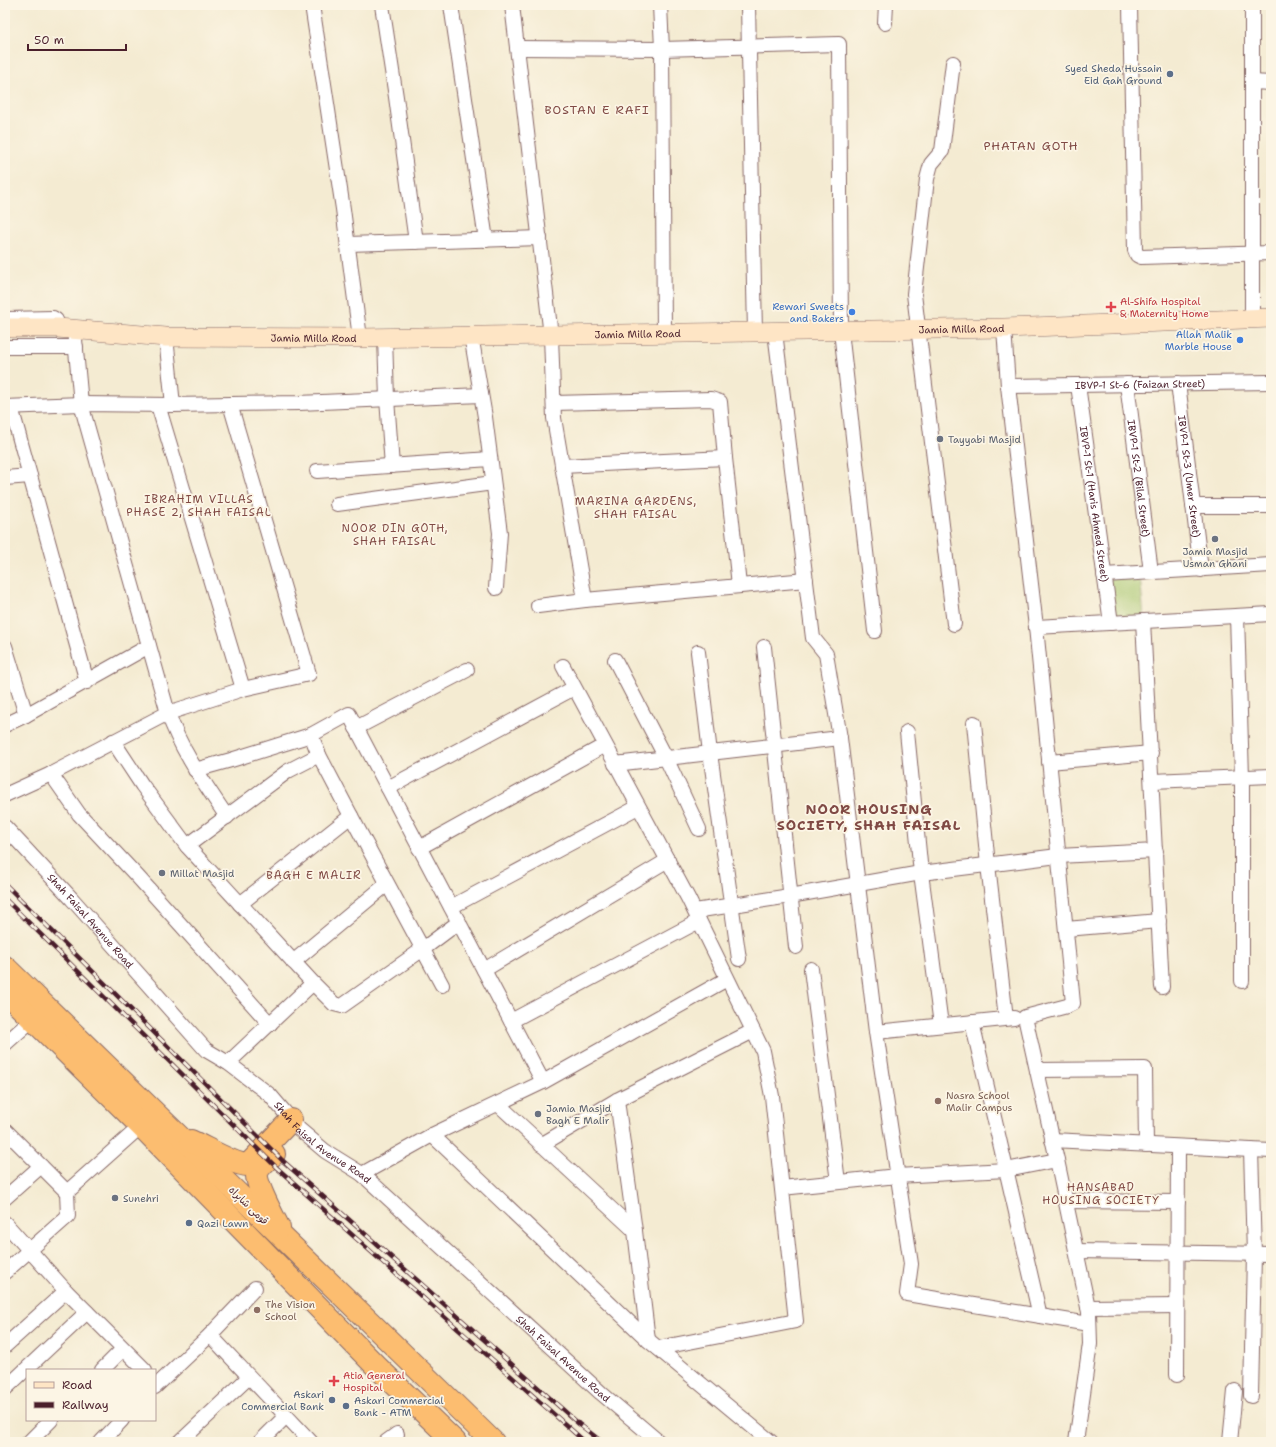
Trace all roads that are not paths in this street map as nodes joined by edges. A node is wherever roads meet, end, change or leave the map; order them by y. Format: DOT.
graph roads {
  1 [pos="312,5"];
  2 [pos="382,5"];
  3 [pos="451,5"];
  4 [pos="512,5"];
  5 [pos="660,5"];
  6 [pos="748,5"];
  7 [pos="886,5"];
  8 [pos="1130,5"];
  9 [pos="1252,5"];
  10 [pos="885,23"];
  11 [pos="749,46"];
  12 [pos="517,48"];
  13 [pos="662,49"];
  14 [pos="953,63"];
  15 [pos="1252,82"];
  16 [pos="1271,83"];
  17 [pos="540,238"];
  18 [pos="486,240"];
  19 [pos="416,242"];
  20 [pos="348,244"];
  21 [pos="1271,253"];
  22 [pos="1252,254"];
  23 [pos="1271,318"];
  24 [pos="5,319"];
  25 [pos="1252,319"];
  26 [pos="5,328"];
  27 [pos="1004,328"];
  28 [pos="918,330"];
  29 [pos="842,331"];
  30 [pos="755,332"];
  31 [pos="775,332"];
  32 [pos="68,333"];
  33 [pos="664,334"];
  34 [pos="471,336"];
  35 [pos="551,336"];
  36 [pos="166,337"];
  37 [pos="386,337"];
  38 [pos="360,338"];
  39 [pos="5,347"];
  40 [pos="1271,382"];
  41 [pos="1178,383"];
  42 [pos="1128,384"];
  43 [pos="1078,385"];
  44 [pos="1008,386"];
  45 [pos="481,395"];
  46 [pos="388,399"];
  47 [pos="554,403"];
  48 [pos="81,404"];
  49 [pos="230,404"];
  50 [pos="158,405"];
  51 [pos="173,405"];
  52 [pos="8,407"];
  53 [pos="725,458"];
  54 [pos="490,459"];
  55 [pos="392,466"];
  56 [pos="562,466"];
  57 [pos="318,471"];
  58 [pos="30,476"];
  59 [pos="5,478"];
  60 [pos="494,483"];
  61 [pos="337,504"];
  62 [pos="1193,506"];
  63 [pos="1271,506"];
  64 [pos="1271,564"];
  65 [pos="1201,570"];
  66 [pos="1151,572"];
  67 [pos="1104,575"];
  68 [pos="806,580"];
  69 [pos="739,586"];
  70 [pos="496,588"];
  71 [pos="584,600"];
  72 [pos="538,606"];
  73 [pos="1271,614"];
  74 [pos="1237,616"];
  75 [pos="1144,621"];
  76 [pos="1111,623"];
  77 [pos="954,624"];
  78 [pos="1036,627"];
  79 [pos="874,630"];
  80 [pos="5,646"];
  81 [pos="149,646"];
  82 [pos="764,647"];
  83 [pos="698,652"];
  84 [pos="615,660"];
  85 [pos="8,663"];
  86 [pos="563,666"];
  87 [pos="467,670"];
  88 [pos="87,682"];
  89 [pos="574,688"];
  90 [pos="243,689"];
  91 [pos="168,713"];
  92 [pos="26,715"];
  93 [pos="974,723"];
  94 [pos="5,725"];
  95 [pos="356,728"];
  96 [pos="907,732"];
  97 [pos="311,735"];
  98 [pos="840,738"];
  99 [pos="113,742"];
  100 [pos="605,745"];
  101 [pos="774,745"];
  102 [pos="710,753"];
  103 [pos="1150,753"];
  104 [pos="319,755"];
  105 [pos="666,758"];
  106 [pos="1049,762"];
  107 [pos="615,764"];
  108 [pos="195,770"];
  109 [pos="51,774"];
  110 [pos="1271,776"];
  111 [pos="1242,777"];
  112 [pos="1152,781"];
  113 [pos="388,788"];
  114 [pos="5,795"];
  115 [pos="638,807"];
  116 [pos="351,816"];
  117 [pos="227,817"];
  118 [pos="5,827"];
  119 [pos="700,829"];
  120 [pos="187,846"];
  121 [pos="419,848"];
  122 [pos="1156,851"];
  123 [pos="1058,856"];
  124 [pos="668,860"];
  125 [pos="988,865"];
  126 [pos="922,873"];
  127 [pos="388,884"];
  128 [pos="858,884"];
  129 [pos="790,896"];
  130 [pos="240,904"];
  131 [pos="732,904"];
  132 [pos="451,907"];
  133 [pos="697,916"];
  134 [pos="459,922"];
  135 [pos="1159,922"];
  136 [pos="1066,929"];
  137 [pos="796,948"];
  138 [pos="423,949"];
  139 [pos="739,959"];
  140 [pos="293,962"];
  141 [pos="5,967"];
  142 [pos="811,969"];
  143 [pos="484,970"];
  144 [pos="727,979"];
  145 [pos="1242,981"];
  146 [pos="312,983"];
  147 [pos="442,985"];
  148 [pos="1162,987"];
  149 [pos="5,992"];
  150 [pos="5,1003"];
  151 [pos="1025,1017"];
  152 [pos="1006,1018"];
  153 [pos="33,1019"];
  154 [pos="511,1021"];
  155 [pos="972,1022"];
  156 [pos="270,1024"];
  157 [pos="941,1025"];
  158 [pos="753,1031"];
  159 [pos="876,1032"];
  160 [pos="5,1044"];
  161 [pos="228,1063"];
  162 [pos="1037,1070"];
  163 [pos="543,1082"];
  164 [pos="617,1100"];
  165 [pos="498,1104"];
  166 [pos="295,1125"];
  167 [pos="141,1126"];
  168 [pos="5,1130"];
  169 [pos="175,1133"];
  170 [pos="432,1135"];
  171 [pos="1052,1140"];
  172 [pos="542,1144"];
  173 [pos="1146,1145"];
  174 [pos="1178,1146"];
  175 [pos="1251,1150"];
  176 [pos="1271,1151"];
  177 [pos="1057,1160"];
  178 [pos="41,1166"];
  179 [pos="1006,1170"];
  180 [pos="362,1174"];
  181 [pos="897,1176"];
  182 [pos="838,1182"];
  183 [pos="782,1188"];
  184 [pos="67,1192"];
  185 [pos="5,1198"];
  186 [pos="1065,1201"];
  187 [pos="1178,1202"];
  188 [pos="5,1223"];
  189 [pos="635,1231"];
  190 [pos="284,1239"];
  191 [pos="30,1251"];
  192 [pos="1076,1251"];
  193 [pos="1178,1254"];
  194 [pos="1254,1254"];
  195 [pos="1271,1254"];
  196 [pos="5,1272"];
  197 [pos="255,1288"];
  198 [pos="66,1292"];
  199 [pos="1177,1306"];
  200 [pos="1088,1307"];
  201 [pos="86,1312"];
  202 [pos="1040,1316"];
  203 [pos="1089,1324"];
  204 [pos="210,1335"];
  205 [pos="653,1344"];
  206 [pos="5,1346"];
  207 [pos="123,1349"];
  208 [pos="27,1369"];
  209 [pos="103,1369"];
  210 [pos="144,1369"];
  211 [pos="26,1370"];
  212 [pos="1177,1375"];
  213 [pos="249,1377"];
  214 [pos="156,1383"];
  215 [pos="5,1390"];
  216 [pos="1235,1391"];
  217 [pos="1251,1396"];
  218 [pos="286,1416"];
  219 [pos="51,1421"];
  220 [pos="121,1421"];
  221 [pos="29,1442"];
  222 [pos="101,1442"];
  223 [pos="180,1442"];
  224 [pos="260,1442"];
  225 [pos="311,1442"];
  226 [pos="454,1442"];
  227 [pos="493,1442"];
  228 [pos="659,1442"];
  229 [pos="771,1442"];
  230 [pos="1076,1442"];
  231 [pos="1230,1442"];
  1 -- 20 [label="street"];
  2 -- 19 [label="street"];
  3 -- 18 [label="street"];
  4 -- 12 [label="street"];
  5 -- 13 [label="street"];
  6 -- 11 [label="street"];
  7 -- 10 [label="street"];
  8 -- 22 [label="street"];
  9 -- 15 [label="street"];
  11 -- 13 [label="street"];
  11 -- 29 [label="street"];
  11 -- 30 [label="street"];
  12 -- 13 [label="street"];
  12 -- 17 [label="street"];
  13 -- 33 [label="street"];
  14 -- 28 [label="street"];
  15 -- 16 [label="street"];
  15 -- 22 [label="street"];
  17 -- 18 [label="street"];
  17 -- 35 [label="street"];
  18 -- 19 [label="street"];
  19 -- 20 [label="street"];
  20 -- 38 [label="street"];
  21 -- 22 [label="street"];
  22 -- 25 [label="street"];
  23 -- 25 [label="main road, Jamia Milla Road"];
  24 -- 32 [label="street"];
  25 -- 27 [label="main road, Jamia Milla Road"];
  26 -- 32 [label="main road, Jamia Milla Road"];
  27 -- 28 [label="main road, Jamia Milla Road"];
  27 -- 44 [label="street"];
  28 -- 29 [label="main road, Jamia Milla Road"];
  28 -- 77 [label="street"];
  29 -- 31 [label="main road, Jamia Milla Road"];
  29 -- 79 [label="street"];
  30 -- 31 [label="main road, Jamia Milla Road"];
  30 -- 33 [label="main road, Jamia Milla Road"];
  31 -- 68 [label="street"];
  32 -- 36 [label="main road, Jamia Milla Road"];
  32 -- 39 [label="street"];
  32 -- 48 [label="street"];
  33 -- 35 [label="main road, Jamia Milla Road"];
  34 -- 35 [label="main road, Jamia Milla Road"];
  34 -- 37 [label="main road, Jamia Milla Road"];
  34 -- 45 [label="street"];
  35 -- 47 [label="street"];
  36 -- 38 [label="main road, Jamia Milla Road"];
  36 -- 51 [label="street"];
  37 -- 38 [label="main road, Jamia Milla Road"];
  37 -- 46 [label="street"];
  40 -- 41 [label="street, IBVP-1 St-6 (Faizan Street)"];
  41 -- 42 [label="street, IBVP-1 St-6 (Faizan Street)"];
  41 -- 62 [label="street, IBVP-1 St-3 (Umer Street)"];
  42 -- 43 [label="street, IBVP-1 St-6 (Faizan Street)"];
  42 -- 66 [label="street, IBVP-1 St-2 (Bilal Street)"];
  43 -- 44 [label="street, IBVP-1 St-6 (Faizan Street)"];
  43 -- 67 [label="street, IBVP-1 St-1 (Haris Ahmed Street)"];
  43 -- 76 [label="street"];
  44 -- 78 [label="street"];
  45 -- 46 [label="street"];
  45 -- 54 [label="street"];
  46 -- 49 [label="street"];
  46 -- 55 [label="street"];
  47 -- 53 [label="street"];
  47 -- 56 [label="street"];
  48 -- 50 [label="street"];
  48 -- 52 [label="street"];
  48 -- 81 [label="street"];
  49 -- 51 [label="street"];
  49 -- 90 [label="street"];
  50 -- 51 [label="street"];
  50 -- 90 [label="street"];
  52 -- 58 [label="street"];
  53 -- 56 [label="street"];
  53 -- 69 [label="street"];
  54 -- 55 [label="street"];
  54 -- 60 [label="street"];
  55 -- 57 [label="street"];
  56 -- 71 [label="street"];
  58 -- 59 [label="street"];
  58 -- 88 [label="street"];
  60 -- 61 [label="street"];
  60 -- 70 [label="street"];
  62 -- 63 [label="street"];
  62 -- 65 [label="street, IBVP-1 St-3 (Umer Street)"];
  64 -- 65 [label="street"];
  65 -- 66 [label="street"];
  66 -- 67 [label="street"];
  67 -- 76 [label="street, IBVP-1 St-1 (Haris Ahmed Street)"];
  68 -- 69 [label="street"];
  68 -- 98 [label="street"];
  69 -- 71 [label="street"];
  71 -- 72 [label="street"];
  73 -- 74 [label="street"];
  74 -- 75 [label="street"];
  74 -- 111 [label="street"];
  75 -- 76 [label="street"];
  75 -- 103 [label="street"];
  76 -- 78 [label="street"];
  78 -- 106 [label="street"];
  80 -- 85 [label="street"];
  81 -- 88 [label="street"];
  81 -- 91 [label="street"];
  82 -- 101 [label="street"];
  83 -- 102 [label="street"];
  84 -- 105 [label="street"];
  85 -- 92 [label="street"];
  86 -- 89 [label="street"];
  87 -- 95 [label="street"];
  88 -- 92 [label="street"];
  89 -- 100 [label="street"];
  89 -- 113 [label="street"];
  90 -- 91 [label="street"];
  91 -- 99 [label="street"];
  91 -- 108 [label="street"];
  92 -- 94 [label="street"];
  93 -- 125 [label="street"];
  95 -- 97 [label="street"];
  95 -- 113 [label="street"];
  96 -- 126 [label="street"];
  97 -- 104 [label="street"];
  97 -- 108 [label="street"];
  98 -- 101 [label="street"];
  98 -- 128 [label="street"];
  99 -- 109 [label="street"];
  99 -- 120 [label="street"];
  100 -- 107 [label="street"];
  100 -- 121 [label="street"];
  101 -- 102 [label="street"];
  101 -- 129 [label="street"];
  102 -- 105 [label="street"];
  102 -- 131 [label="street"];
  103 -- 106 [label="street"];
  103 -- 112 [label="street"];
  104 -- 116 [label="street"];
  104 -- 117 [label="street"];
  105 -- 107 [label="street"];
  105 -- 119 [label="street"];
  106 -- 123 [label="street"];
  107 -- 115 [label="street"];
  108 -- 117 [label="street"];
  109 -- 114 [label="street"];
  109 -- 156 [label="street"];
  110 -- 111 [label="street"];
  111 -- 112 [label="street"];
  111 -- 145 [label="street"];
  112 -- 122 [label="street"];
  113 -- 121 [label="street"];
  115 -- 124 [label="street"];
  115 -- 132 [label="street"];
  116 -- 127 [label="street"];
  116 -- 130 [label="street"];
  117 -- 120 [label="street"];
  118 -- 161 [label="street, Shah Faisal Avenue Road"];
  120 -- 130 [label="street"];
  121 -- 132 [label="street"];
  122 -- 123 [label="street"];
  122 -- 135 [label="street"];
  123 -- 125 [label="street"];
  123 -- 136 [label="street"];
  124 -- 133 [label="street"];
  124 -- 143 [label="street"];
  125 -- 126 [label="street"];
  125 -- 152 [label="street"];
  126 -- 128 [label="street"];
  126 -- 157 [label="street"];
  127 -- 138 [label="street"];
  127 -- 140 [label="street"];
  128 -- 129 [label="street"];
  128 -- 159 [label="street"];
  129 -- 131 [label="street"];
  129 -- 137 [label="street"];
  130 -- 140 [label="street"];
  131 -- 133 [label="street"];
  131 -- 139 [label="street"];
  132 -- 134 [label="street"];
  133 -- 144 [label="street"];
  133 -- 154 [label="street"];
  134 -- 138 [label="street"];
  134 -- 143 [label="street"];
  135 -- 136 [label="street"];
  135 -- 148 [label="street"];
  136 -- 151 [label="street"];
  138 -- 146 [label="street"];
  138 -- 147 [label="street"];
  140 -- 146 [label="street"];
  141 -- 169 [label="highway, قومی شاہراہ"];
  142 -- 182 [label="street"];
  143 -- 154 [label="street"];
  144 -- 158 [label="street"];
  144 -- 163 [label="street"];
  146 -- 156 [label="street"];
  149 -- 153 [label="highway"];
  150 -- 153 [label="street"];
  151 -- 152 [label="street"];
  151 -- 162 [label="street"];
  152 -- 155 [label="street"];
  153 -- 160 [label="street"];
  153 -- 167 [label="highway"];
  154 -- 163 [label="street"];
  155 -- 157 [label="street"];
  155 -- 179 [label="street"];
  156 -- 161 [label="street"];
  157 -- 159 [label="street"];
  158 -- 164 [label="street"];
  158 -- 183 [label="street"];
  159 -- 181 [label="street"];
  161 -- 166 [label="street, Shah Faisal Avenue Road"];
  162 -- 171 [label="street"];
  162 -- 173 [label="street"];
  163 -- 165 [label="street"];
  164 -- 172 [label="street"];
  164 -- 189 [label="street"];
  165 -- 170 [label="street"];
  165 -- 172 [label="street"];
  166 -- 169 [label="highway"];
  166 -- 180 [label="street, Shah Faisal Avenue Road"];
  166 -- 190 [label="highway"];
  167 -- 184 [label="street"];
  167 -- 226 [label="highway"];
  168 -- 178 [label="street"];
  169 -- 190 [label="highway, قومی شاہراہ"];
  170 -- 180 [label="street"];
  170 -- 205 [label="street"];
  171 -- 173 [label="street"];
  171 -- 177 [label="street"];
  172 -- 189 [label="street"];
  173 -- 174 [label="street"];
  174 -- 175 [label="street"];
  174 -- 187 [label="street"];
  175 -- 176 [label="street"];
  175 -- 194 [label="street"];
  177 -- 179 [label="street"];
  177 -- 186 [label="street"];
  178 -- 184 [label="street"];
  178 -- 185 [label="street"];
  179 -- 181 [label="street"];
  179 -- 202 [label="street"];
  180 -- 228 [label="street, Shah Faisal Avenue Road"];
  181 -- 182 [label="street"];
  181 -- 202 [label="street"];
  182 -- 183 [label="street"];
  183 -- 205 [label="street"];
  184 -- 191 [label="street"];
  186 -- 187 [label="street"];
  186 -- 192 [label="street"];
  187 -- 193 [label="street"];
  188 -- 191 [label="street"];
  189 -- 205 [label="street"];
  190 -- 227 [label="highway, قومی شاہراہ"];
  191 -- 196 [label="street"];
  191 -- 198 [label="street"];
  192 -- 193 [label="street"];
  192 -- 200 [label="street"];
  193 -- 194 [label="street"];
  193 -- 199 [label="street"];
  194 -- 195 [label="street"];
  194 -- 217 [label="street"];
  197 -- 204 [label="street"];
  198 -- 201 [label="street"];
  198 -- 206 [label="street"];
  199 -- 200 [label="street"];
  199 -- 212 [label="street"];
  200 -- 203 [label="street"];
  201 -- 207 [label="street"];
  201 -- 208 [label="street"];
  202 -- 203 [label="street"];
  203 -- 230 [label="street"];
  204 -- 213 [label="street"];
  204 -- 214 [label="street"];
  205 -- 229 [label="street"];
  207 -- 209 [label="street"];
  207 -- 210 [label="street"];
  211 -- 215 [label="street"];
  213 -- 218 [label="street"];
  213 -- 223 [label="street"];
  216 -- 231 [label="street"];
  218 -- 224 [label="street"];
  218 -- 225 [label="street"];
  219 -- 221 [label="street"];
  220 -- 222 [label="street"];
}
